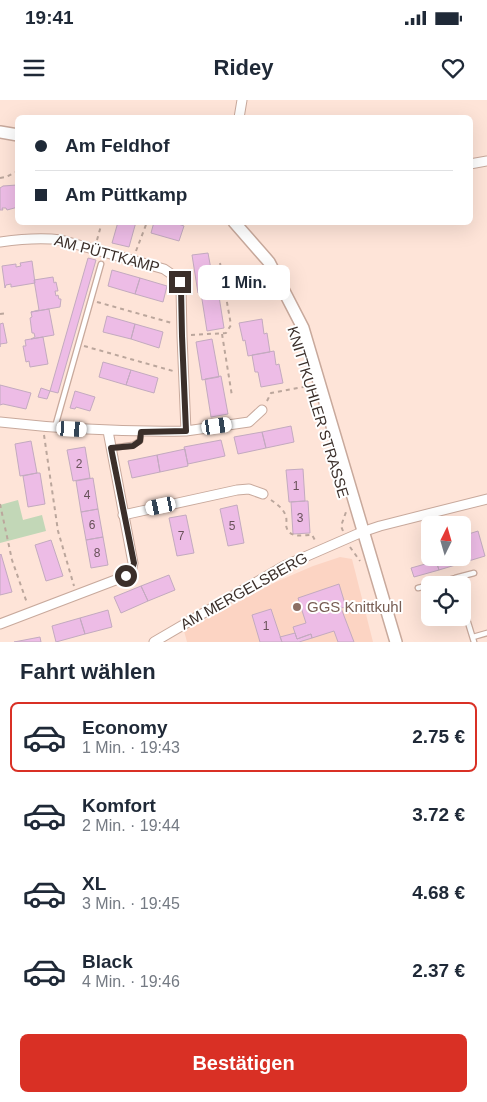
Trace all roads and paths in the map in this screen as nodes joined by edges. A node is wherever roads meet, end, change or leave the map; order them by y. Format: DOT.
graph roads {
  1 [pos="242,100"];
  2 [pos="240,115"];
  3 [pos="0,132"];
  4 [pos="15,134"];
  5 [pos="487,161"];
  6 [pos="473,163"];
  7 [pos="15,172"];
  8 [pos="0,178"];
  9 [pos="101,225"];
  10 [pos="146,225"];
  11 [pos="237,225"];
  12 [pos="0,242"];
  13 [pos="95,250"];
  14 [pos="133,261"];
  15 [pos="220,263"];
  16 [pos="101,264"];
  17 [pos="91,300"];
  18 [pos="7,313"];
  19 [pos="0,314"];
  20 [pos="182,325"];
  21 [pos="222,334"];
  22 [pos="182,336"];
  23 [pos="78,344"];
  24 [pos="183,372"];
  25 [pos="302,387"];
  26 [pos="232,396"];
  27 [pos="262,410"];
  28 [pos="0,422"];
  29 [pos="44,427"];
  30 [pos="55,428"];
  31 [pos="108,430"];
  32 [pos="186,431"];
  33 [pos="141,432"];
  34 [pos="111,448"];
  35 [pos="263,494"];
  36 [pos="487,500"];
  37 [pos="0,504"];
  38 [pos="347,509"];
  39 [pos="123,515"];
  40 [pos="362,532"];
  41 [pos="346,539"];
  42 [pos="320,550"];
  43 [pos="363,569"];
  44 [pos="474,573"];
  45 [pos="463,576"];
  46 [pos="421,587"];
  47 [pos="418,588"];
  48 [pos="77,595"];
  49 [pos="30,613"];
  50 [pos="0,624"];
  51 [pos="470,626"];
  52 [pos="487,633"];
  53 [pos="474,639"];
  54 [pos="154,642"];
  55 [pos="396,642"];
  1 -- 2 [label="street"];
  3 -- 4 [label="street"];
  5 -- 6 [label="street"];
  7 -- 8 [label="path"];
  9 -- 13 [label="path"];
  10 -- 14 [label="path"];
  11 -- 40 [label="street, KNITTKUHLER STRASSE"];
  12 -- 13 [label="street, AM PÜTTKAMP"];
  13 -- 14 [label="street, AM PÜTTKAMP"];
  14 -- 20 [label="street, AM PÜTTKAMP"];
  15 -- 21 [label="path"];
  16 -- 17 [label="lane"];
  17 -- 20 [label="path"];
  17 -- 23 [label="lane"];
  18 -- 19 [label="path"];
  20 -- 22 [label="street, AM PÜTTKAMP"];
  21 -- 22 [label="path"];
  21 -- 26 [label="path"];
  22 -- 24 [label="street, AM PÜTTKAMP"];
  23 -- 24 [label="path"];
  23 -- 30 [label="lane"];
  24 -- 32 [label="street, AM PÜTTKAMP"];
  25 -- 27 [label="path"];
  27 -- 32 [label="street"];
  28 -- 29 [label="street"];
  29 -- 30 [label="street"];
  29 -- 48 [label="path"];
  30 -- 31 [label="street"];
  31 -- 33 [label="street"];
  31 -- 34 [label="street"];
  32 -- 33 [label="street"];
  33 -- 34 [label="lane"];
  34 -- 39 [label="street"];
  35 -- 39 [label="street"];
  35 -- 42 [label="path"];
  36 -- 40 [label="street, AM MERGELSBERG"];
  37 -- 49 [label="path"];
  38 -- 41 [label="path, KNITTKUHLER STRASSE"];
  39 -- 48 [label="street"];
  40 -- 41 [label="street, AM MERGELSBERG"];
  40 -- 55 [label="street, KNITTKUHLER STRASSE"];
  41 -- 42 [label="street, AM MERGELSBERG"];
  41 -- 43 [label="path"];
  42 -- 54 [label="street, AM MERGELSBERG"];
  44 -- 45 [label="lane"];
  46 -- 47 [label="lane"];
  48 -- 49 [label="street"];
  49 -- 50 [label="street"];
  51 -- 53 [label="lane"];
  52 -- 53 [label="lane"];
}
